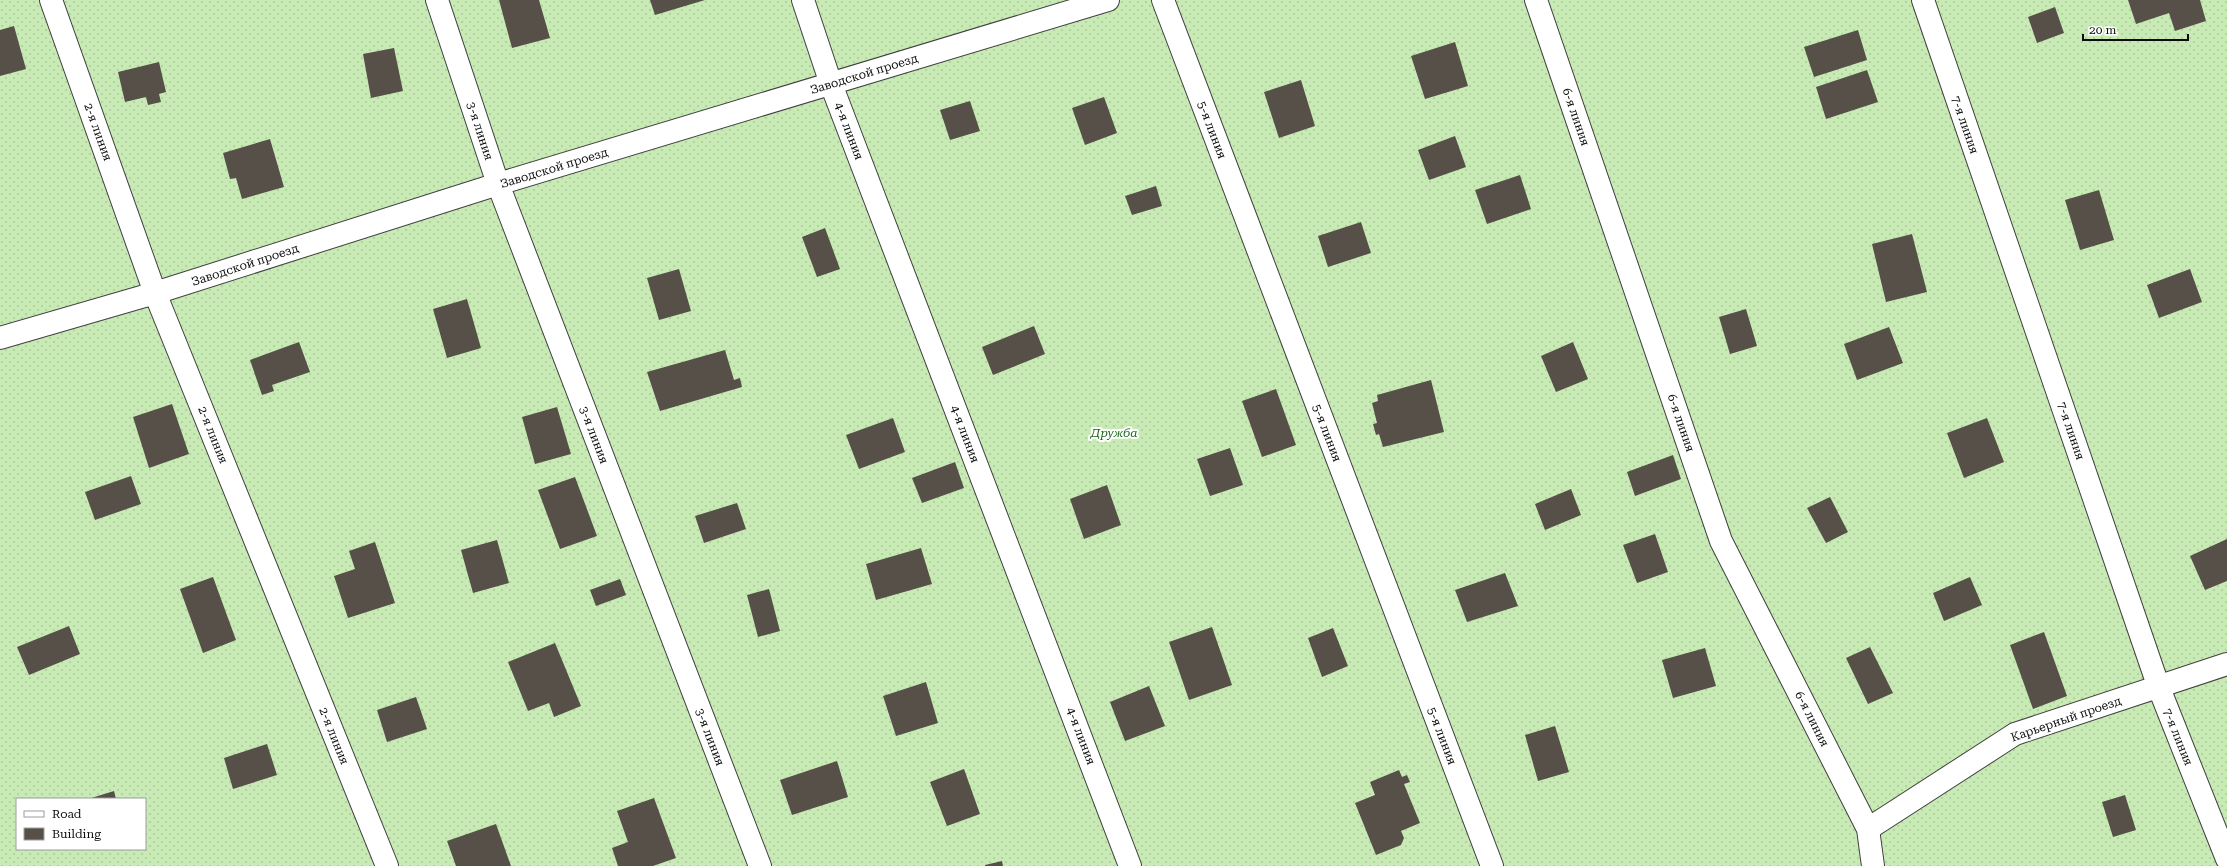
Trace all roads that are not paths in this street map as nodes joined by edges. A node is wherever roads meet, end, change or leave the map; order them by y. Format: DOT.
graph roads {
  1 [pos="51,0"];
  2 [pos="437,0"];
  3 [pos="803,0"];
  4 [pos="1108,0"];
  5 [pos="1163,0"];
  6 [pos="1536,0"];
  7 [pos="1923,0"];
  8 [pos="831,84"];
  9 [pos="498,184"];
  10 [pos="155,293"];
  11 [pos="0,338"];
  12 [pos="2227,664"];
  13 [pos="2159,688"];
  14 [pos="1868,829"];
  15 [pos="2227,859"];
  16 [pos="387,866"];
  17 [pos="760,866"];
  18 [pos="1130,866"];
  19 [pos="1492,866"];
  20 [pos="1873,866"];
  1 -- 10 [label="street, 2-я линия"];
  2 -- 9 [label="street, 3-я линия"];
  3 -- 8 [label="street, 4-я линия"];
  4 -- 8 [label="street, Заводской проезд"];
  5 -- 19 [label="street, 5-я линия"];
  6 -- 14 [label="street, 6-я линия"];
  7 -- 13 [label="street, 7-я линия"];
  8 -- 9 [label="street, Заводской проезд"];
  8 -- 18 [label="street, 4-я линия"];
  9 -- 10 [label="street, Заводской проезд"];
  9 -- 17 [label="street, 3-я линия"];
  10 -- 11 [label="street, Заводской проезд"];
  10 -- 16 [label="street, 2-я линия"];
  12 -- 13 [label="street, Карьерный проезд"];
  13 -- 14 [label="street, Карьерный проезд"];
  13 -- 15 [label="street, 7-я линия"];
  14 -- 20 [label="street"];
}
